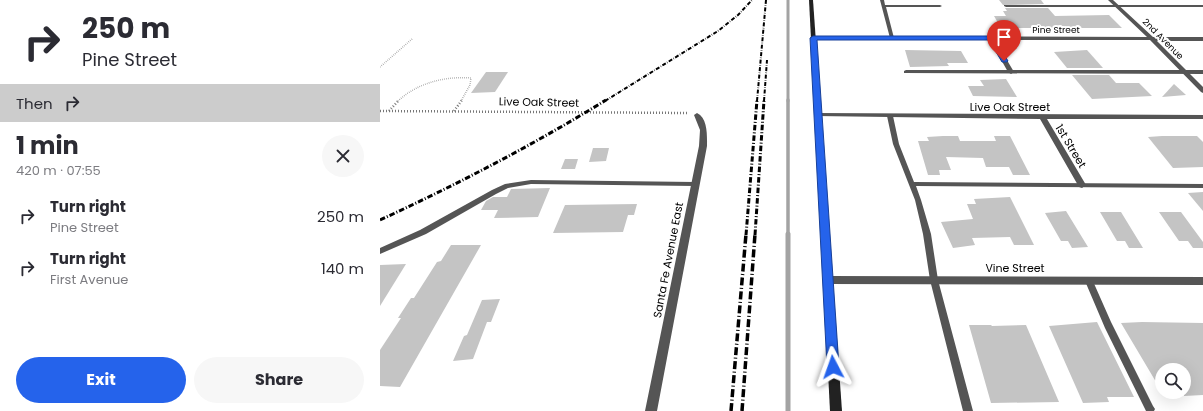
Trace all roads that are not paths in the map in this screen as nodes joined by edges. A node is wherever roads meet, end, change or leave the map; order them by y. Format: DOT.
graph roads {
  1 [pos="811,0"];
  2 [pos="882,0"];
  3 [pos="1110,0"];
  4 [pos="884,6"];
  5 [pos="940,6"];
  6 [pos="1006,6"];
  7 [pos="1116,6"];
  8 [pos="1203,6"];
  9 [pos="813,38"];
  10 [pos="892,38"];
  11 [pos="991,38"];
  12 [pos="1152,39"];
  13 [pos="1203,39"];
  14 [pos="906,72"];
  15 [pos="1011,72"];
  16 [pos="1183,72"];
  17 [pos="1203,72"];
  18 [pos="1203,91"];
  19 [pos="697,115"];
  20 [pos="818,115"];
  21 [pos="890,116"];
  22 [pos="1042,117"];
  23 [pos="1203,117"];
  24 [pos="695,184"];
  25 [pos="912,184"];
  26 [pos="1082,185"];
  27 [pos="1203,186"];
  28 [pos="380,251"];
  29 [pos="828,280"];
  30 [pos="934,280"];
  31 [pos="1089,281"];
  32 [pos="1203,281"];
  33 [pos="1150,409"];
  34 [pos="651,411"];
  35 [pos="836,411"];
  36 [pos="968,411"];
  1 -- 9 [label="main road"];
  2 -- 4 [label="lane"];
  3 -- 7 [label="street, 2nd Avenue"];
  4 -- 5 [label="lane"];
  4 -- 10 [label="lane"];
  6 -- 7 [label="lane"];
  7 -- 8 [label="lane"];
  7 -- 12 [label="street, 2nd Avenue"];
  9 -- 10 [label="street, Pine Street"];
  9 -- 20 [label="main road"];
  10 -- 11 [label="street, Pine Street"];
  11 -- 12 [label="street, Pine Street"];
  11 -- 15 [label="street"];
  12 -- 13 [label="street, Pine Street"];
  12 -- 16 [label="street, 2nd Avenue"];
  14 -- 15 [label="lane"];
  15 -- 16 [label="lane"];
  16 -- 17 [label="lane"];
  16 -- 18 [label="street, 2nd Avenue"];
  19 -- 24 [label="street, Santa Fe Avenue East"];
  20 -- 21 [label="street, Live Oak Street"];
  20 -- 29 [label="main road"];
  21 -- 22 [label="street, Live Oak Street"];
  21 -- 25 [label="lane"];
  22 -- 23 [label="street, Live Oak Street"];
  22 -- 26 [label="street, 1st Street"];
  24 -- 28 [label="lane"];
  24 -- 34 [label="street, Santa Fe Avenue East"];
  25 -- 26 [label="lane"];
  25 -- 30 [label="lane"];
  26 -- 27 [label="lane"];
  29 -- 30 [label="street, Vine Street"];
  29 -- 35 [label="main road"];
  30 -- 31 [label="street, Vine Street"];
  30 -- 36 [label="lane"];
  31 -- 32 [label="street, Vine Street"];
  31 -- 33 [label="lane"];
}
